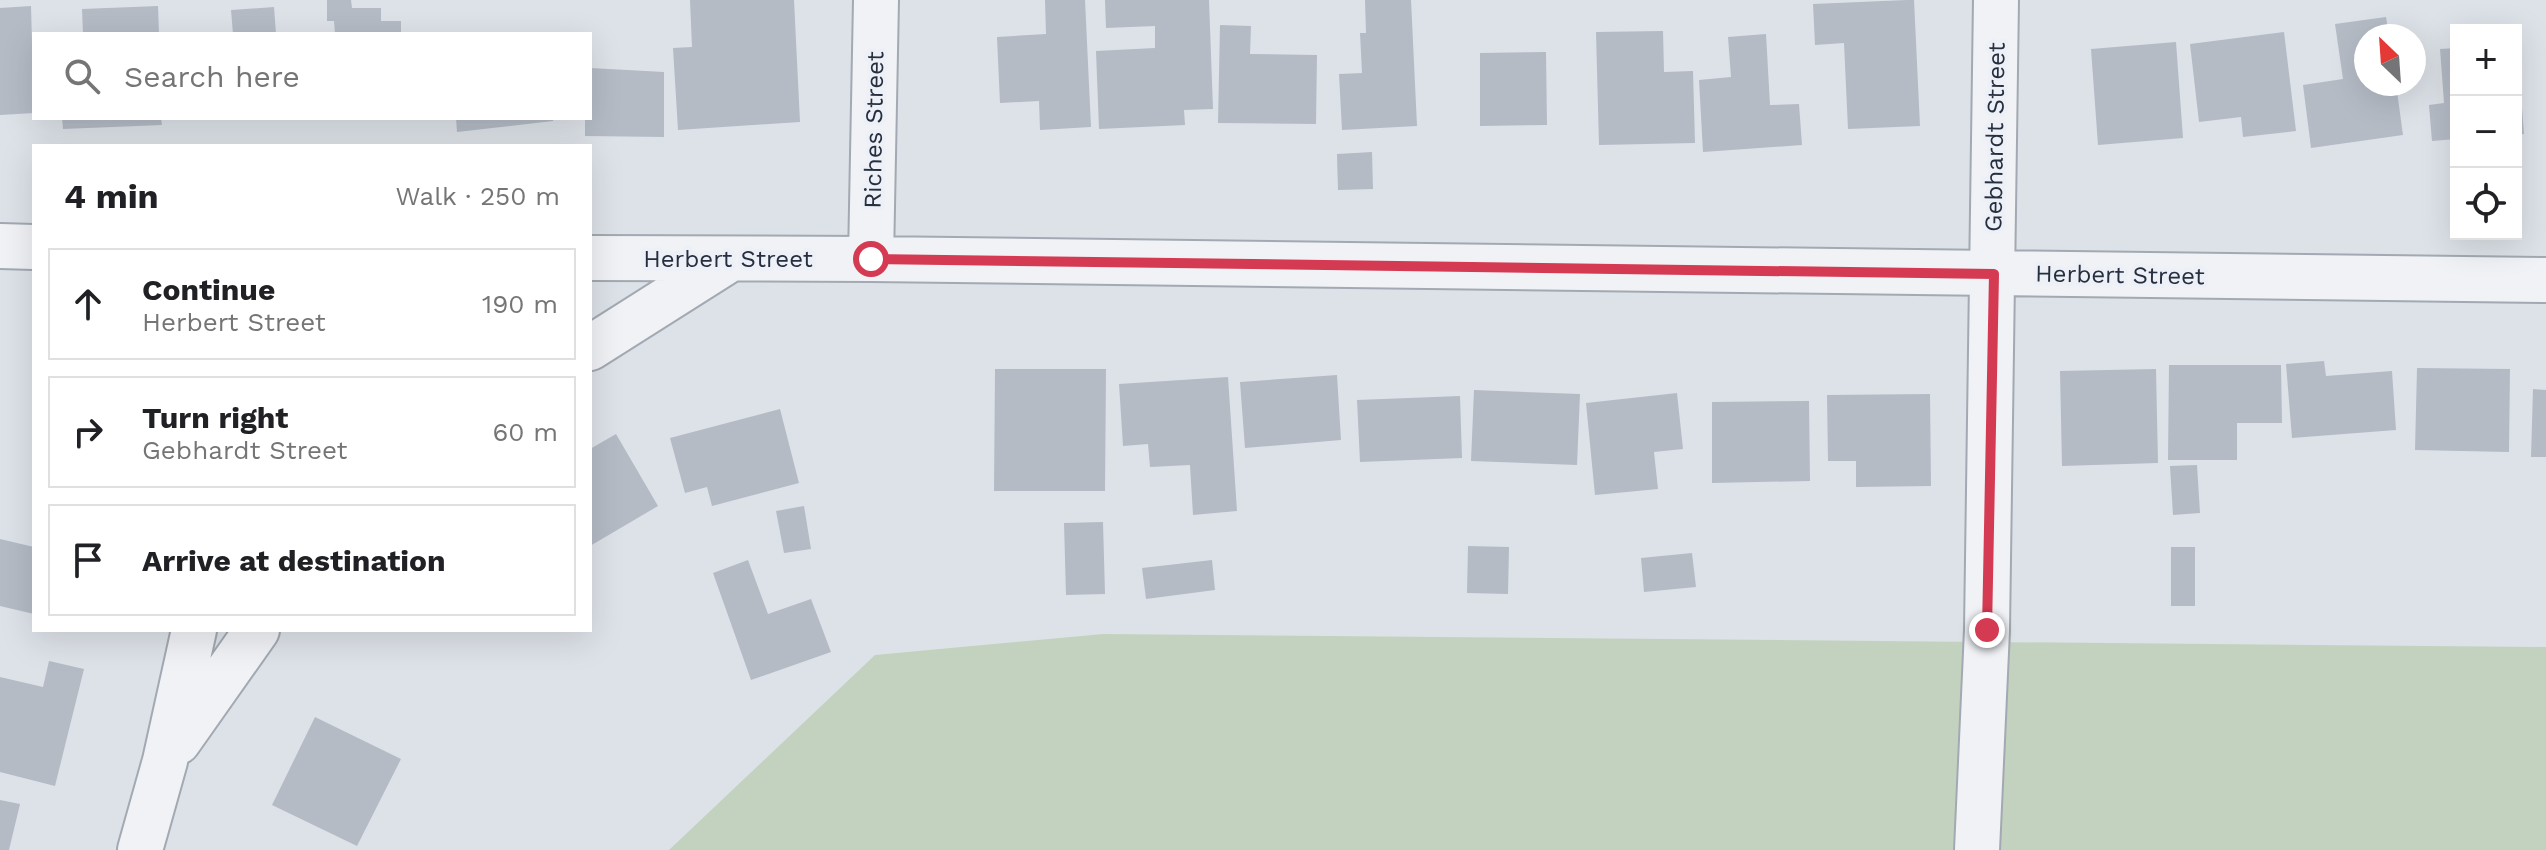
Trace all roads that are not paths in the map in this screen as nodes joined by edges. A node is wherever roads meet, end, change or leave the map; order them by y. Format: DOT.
graph roads {
  1 [pos="876,0"];
  2 [pos="1996,0"];
  3 [pos="0,246"];
  4 [pos="32,247"];
  5 [pos="592,258"];
  6 [pos="871,259"];
  7 [pos="729,260"];
  8 [pos="1994,274"];
  9 [pos="2546,280"];
  10 [pos="592,347"];
  11 [pos="194,632"];
  12 [pos="256,632"];
  13 [pos="165,761"];
  14 [pos="140,850"];
  15 [pos="1977,850"];
  1 -- 6 [label="street, Riches Street"];
  2 -- 8 [label="street, Gebhardt Street"];
  3 -- 4 [label="street"];
  5 -- 7 [label="street, Herbert Street"];
  6 -- 7 [label="street, Herbert Street"];
  6 -- 8 [label="street, Herbert Street"];
  7 -- 10 [label="street"];
  8 -- 9 [label="street, Herbert Street"];
  8 -- 15 [label="street, Gebhardt Street"];
  11 -- 13 [label="street"];
  12 -- 13 [label="street"];
  13 -- 14 [label="street"];
}
